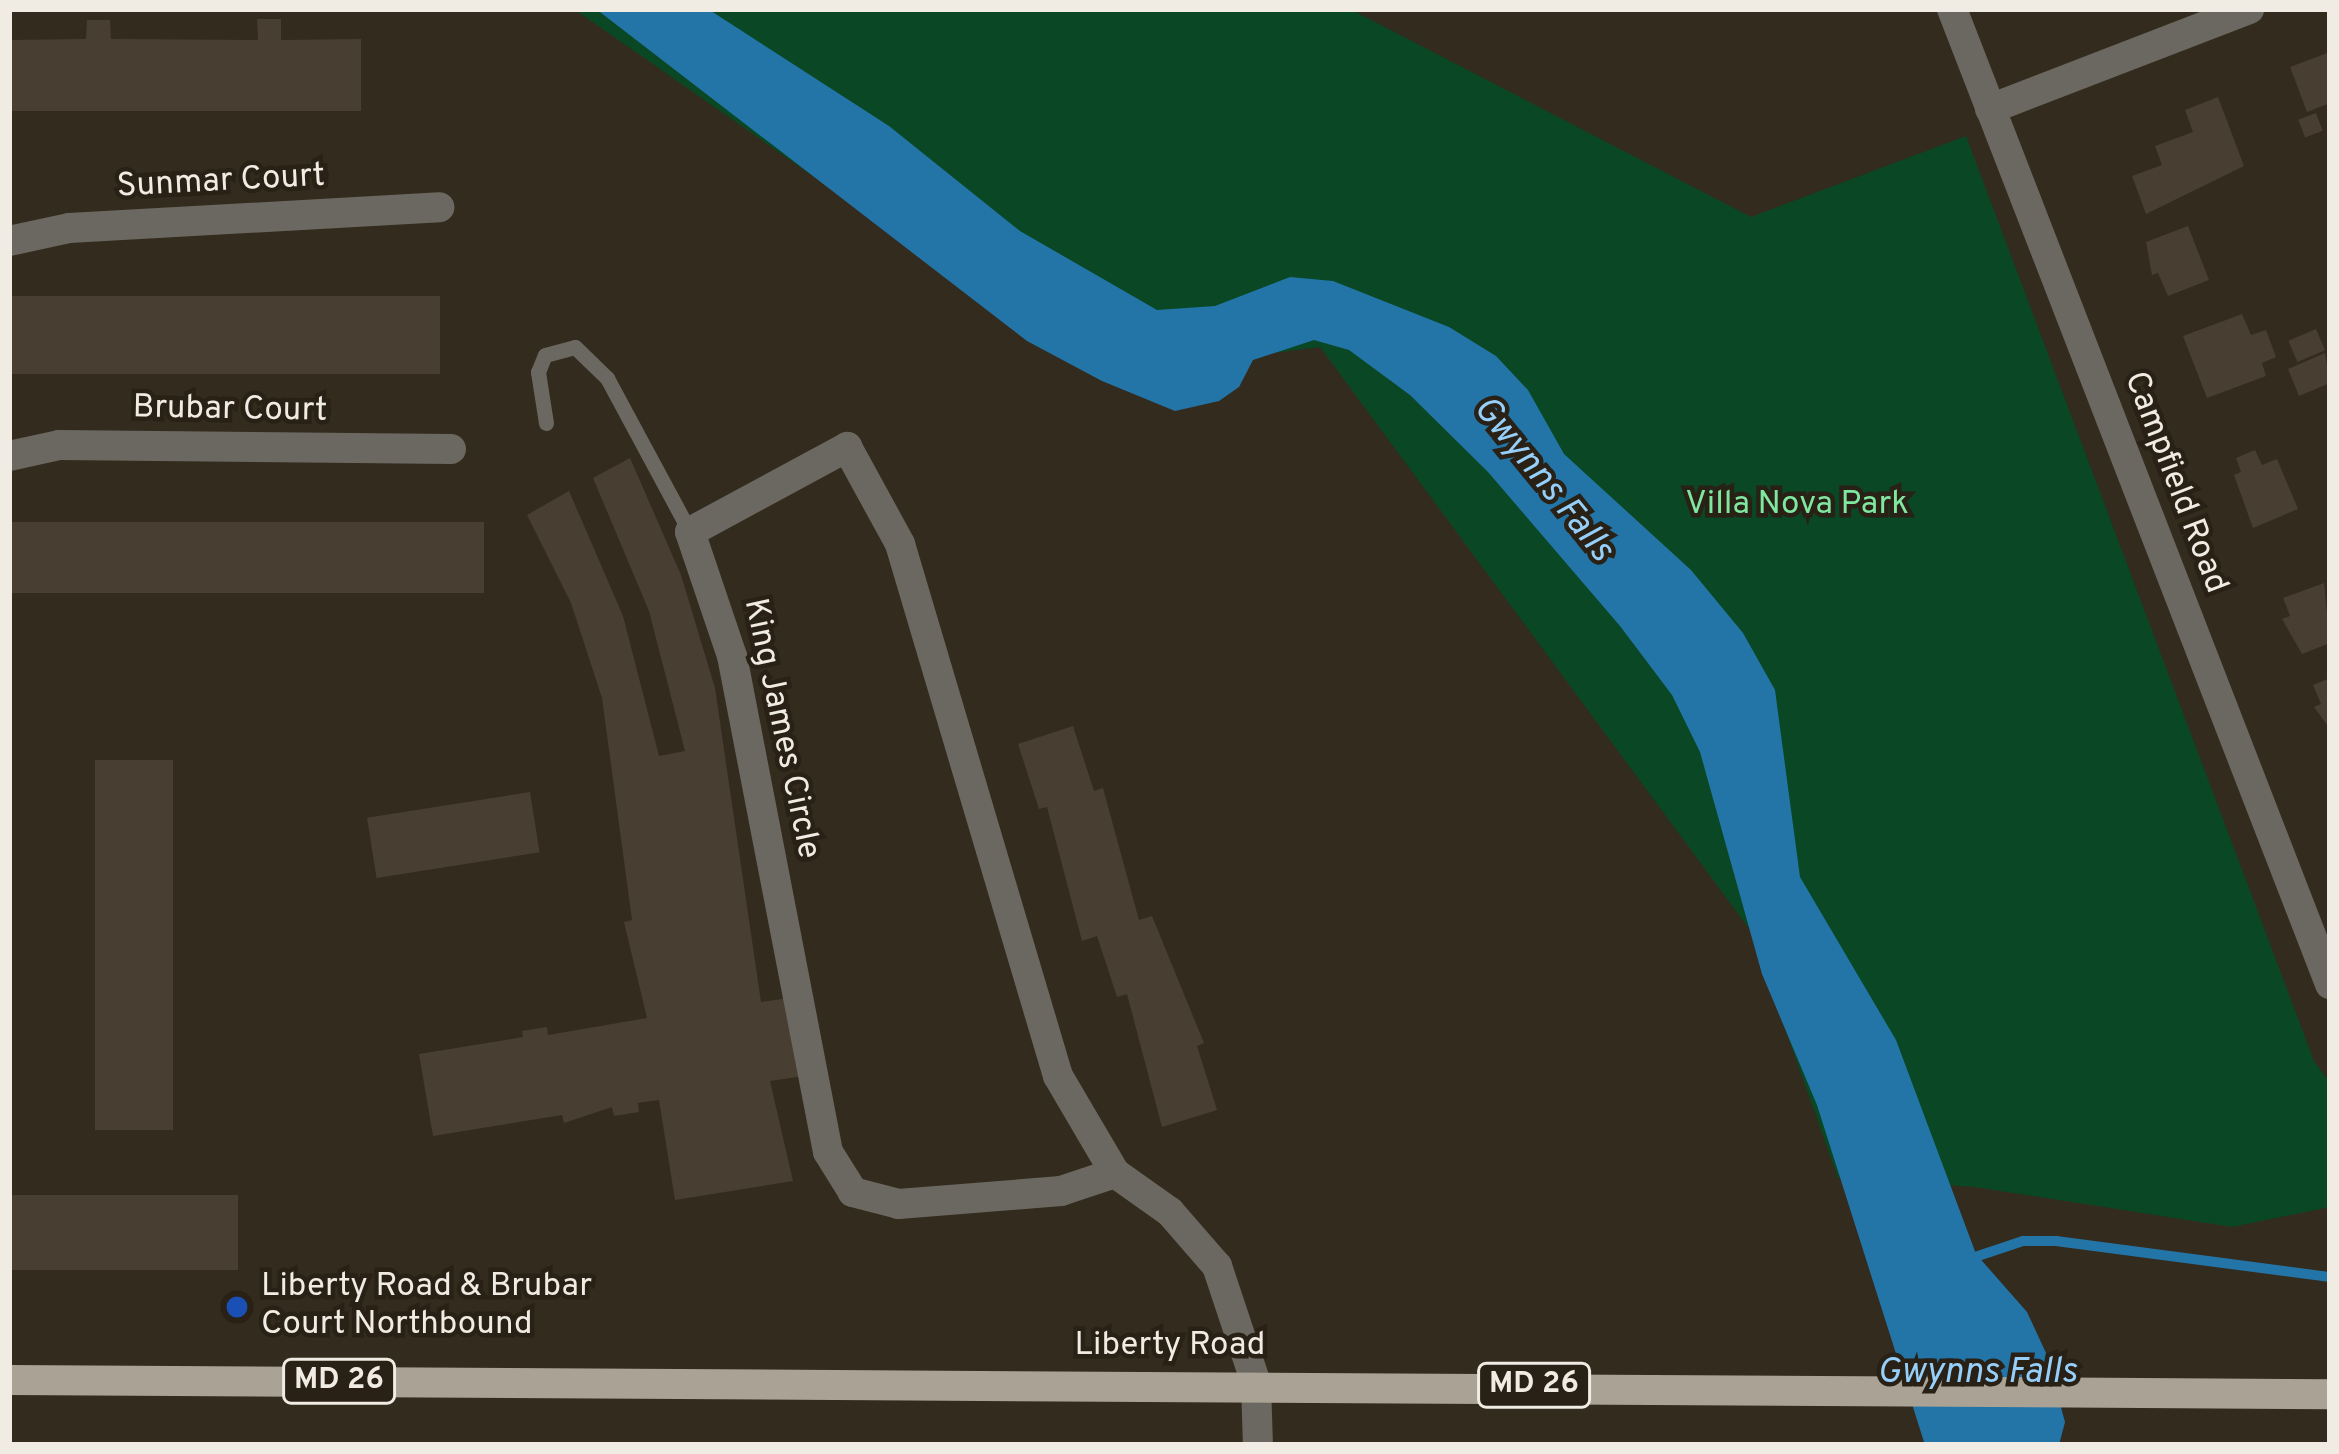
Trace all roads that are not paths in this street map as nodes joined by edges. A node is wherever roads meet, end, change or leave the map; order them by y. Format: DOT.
graph roads {
  1 [pos="1952,9"];
  2 [pos="2249,9"];
  3 [pos="1990,109"];
  4 [pos="439,207"];
  5 [pos="9,241"];
  6 [pos="546,423"];
  7 [pos="452,449"];
  8 [pos="9,456"];
  9 [pos="690,532"];
  10 [pos="2330,984"];
  11 [pos="1115,1173"];
  12 [pos="9,1379"];
  13 [pos="1256,1383"];
  14 [pos="2330,1394"];
  15 [pos="1258,1445"];
  1 -- 3 [label="street, Campfield Road"];
  2 -- 3 [label="street"];
  3 -- 10 [label="street, Campfield Road"];
  4 -- 5 [label="street, Sunmar Court"];
  6 -- 9 [label="lane"];
  7 -- 8 [label="street, Brubar Court"];
  9 -- 11 [label="street, King James Circle"];
  9 -- 11 [label="street"];
  11 -- 13 [label="street"];
  12 -- 13 [label="main road, Liberty Road / MD 26"];
  13 -- 14 [label="main road, Liberty Road / MD 26"];
  13 -- 15 [label="street"];
}
